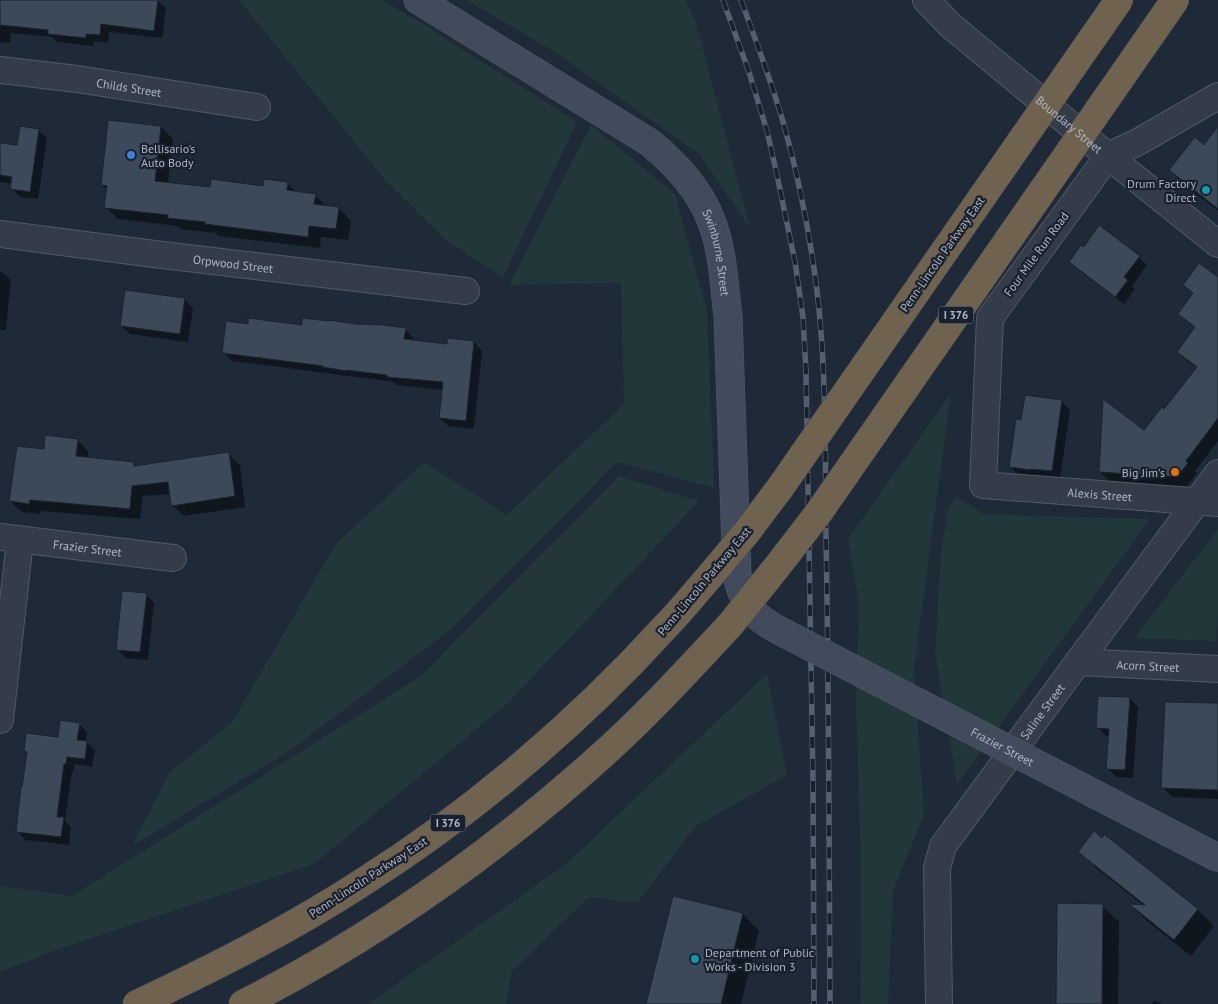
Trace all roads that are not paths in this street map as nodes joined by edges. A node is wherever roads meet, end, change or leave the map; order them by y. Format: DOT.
graph roads {
  1 [pos="418,0"];
  2 [pos="926,0"];
  3 [pos="1119,0"];
  4 [pos="1175,0"];
  5 [pos="0,70"];
  6 [pos="1218,96"];
  7 [pos="257,107"];
  8 [pos="1108,156"];
  9 [pos="0,234"];
  10 [pos="1218,244"];
  11 [pos="466,291"];
  12 [pos="1218,473"];
  13 [pos="983,485"];
  14 [pos="1207,502"];
  15 [pos="10,538"];
  16 [pos="173,558"];
  17 [pos="786,634"];
  18 [pos="1078,662"];
  19 [pos="1218,669"];
  20 [pos="0,720"];
  21 [pos="1218,858"];
  22 [pos="137,1004"];
  23 [pos="243,1004"];
  24 [pos="939,1004"];
  1 -- 17 [label="street, Swinburne Street"];
  2 -- 8 [label="street, Boundary Street"];
  3 -- 22 [label="highway, Penn-Lincoln Parkway East / I 376, bridge"];
  4 -- 23 [label="highway, I 376, bridge"];
  5 -- 7 [label="street, Childs Street"];
  6 -- 8 [label="street, Four Mile Run Road"];
  8 -- 10 [label="street, Boundary Street"];
  8 -- 13 [label="street, Four Mile Run Road"];
  9 -- 11 [label="street, Orpwood Street"];
  12 -- 14 [label="street, Saline Street"];
  13 -- 14 [label="street, Alexis Street"];
  14 -- 18 [label="street, Saline Street"];
  15 -- 16 [label="street, Frazier Street"];
  15 -- 20 [label="street"];
  17 -- 21 [label="street, Frazier Street, bridge"];
  18 -- 19 [label="street, Acorn Street"];
  18 -- 24 [label="street, Saline Street"];
}
